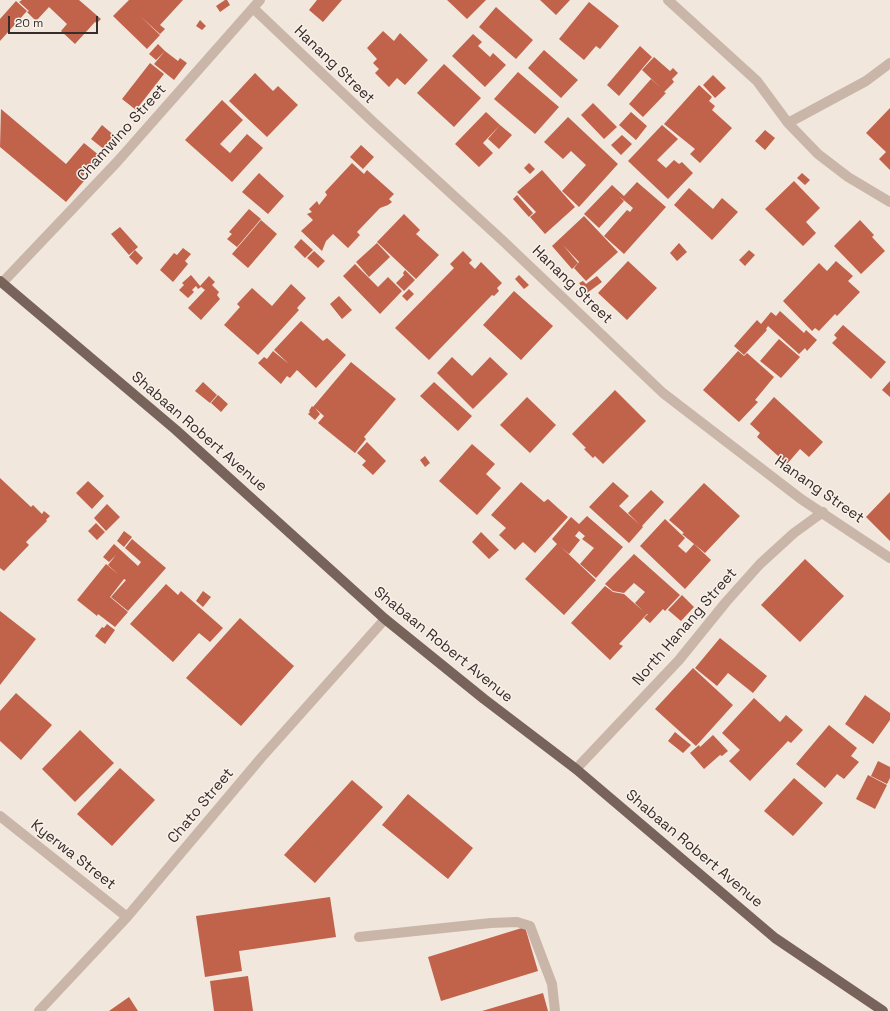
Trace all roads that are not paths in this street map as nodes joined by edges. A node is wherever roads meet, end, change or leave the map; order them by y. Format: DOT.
graph roads {
  1 [pos="668,0"];
  2 [pos="257,4"];
  3 [pos="890,62"];
  4 [pos="788,123"];
  5 [pos="890,202"];
  6 [pos="1,282"];
  7 [pos="823,512"];
  8 [pos="890,558"];
  9 [pos="385,619"];
  10 [pos="576,769"];
  11 [pos="0,816"];
  12 [pos="127,917"];
  13 [pos="360,937"];
  14 [pos="39,1011"];
  15 [pos="555,1011"];
  16 [pos="883,1011"];
  1 -- 4 [label="street"];
  2 -- 6 [label="street, Chamwino Street"];
  2 -- 7 [label="street, Hanang Street"];
  3 -- 4 [label="street"];
  4 -- 5 [label="street"];
  6 -- 9 [label="main road, Shabaan Robert Avenue"];
  7 -- 8 [label="street, Hanang Street"];
  7 -- 10 [label="street, North Hanang Street"];
  9 -- 10 [label="main road, Shabaan Robert Avenue"];
  9 -- 12 [label="street, Chato Street"];
  10 -- 16 [label="main road, Shabaan Robert Avenue"];
  11 -- 12 [label="street, Kyerwa Street"];
  12 -- 14 [label="street, Chato Street"];
  13 -- 15 [label="street"];
}
